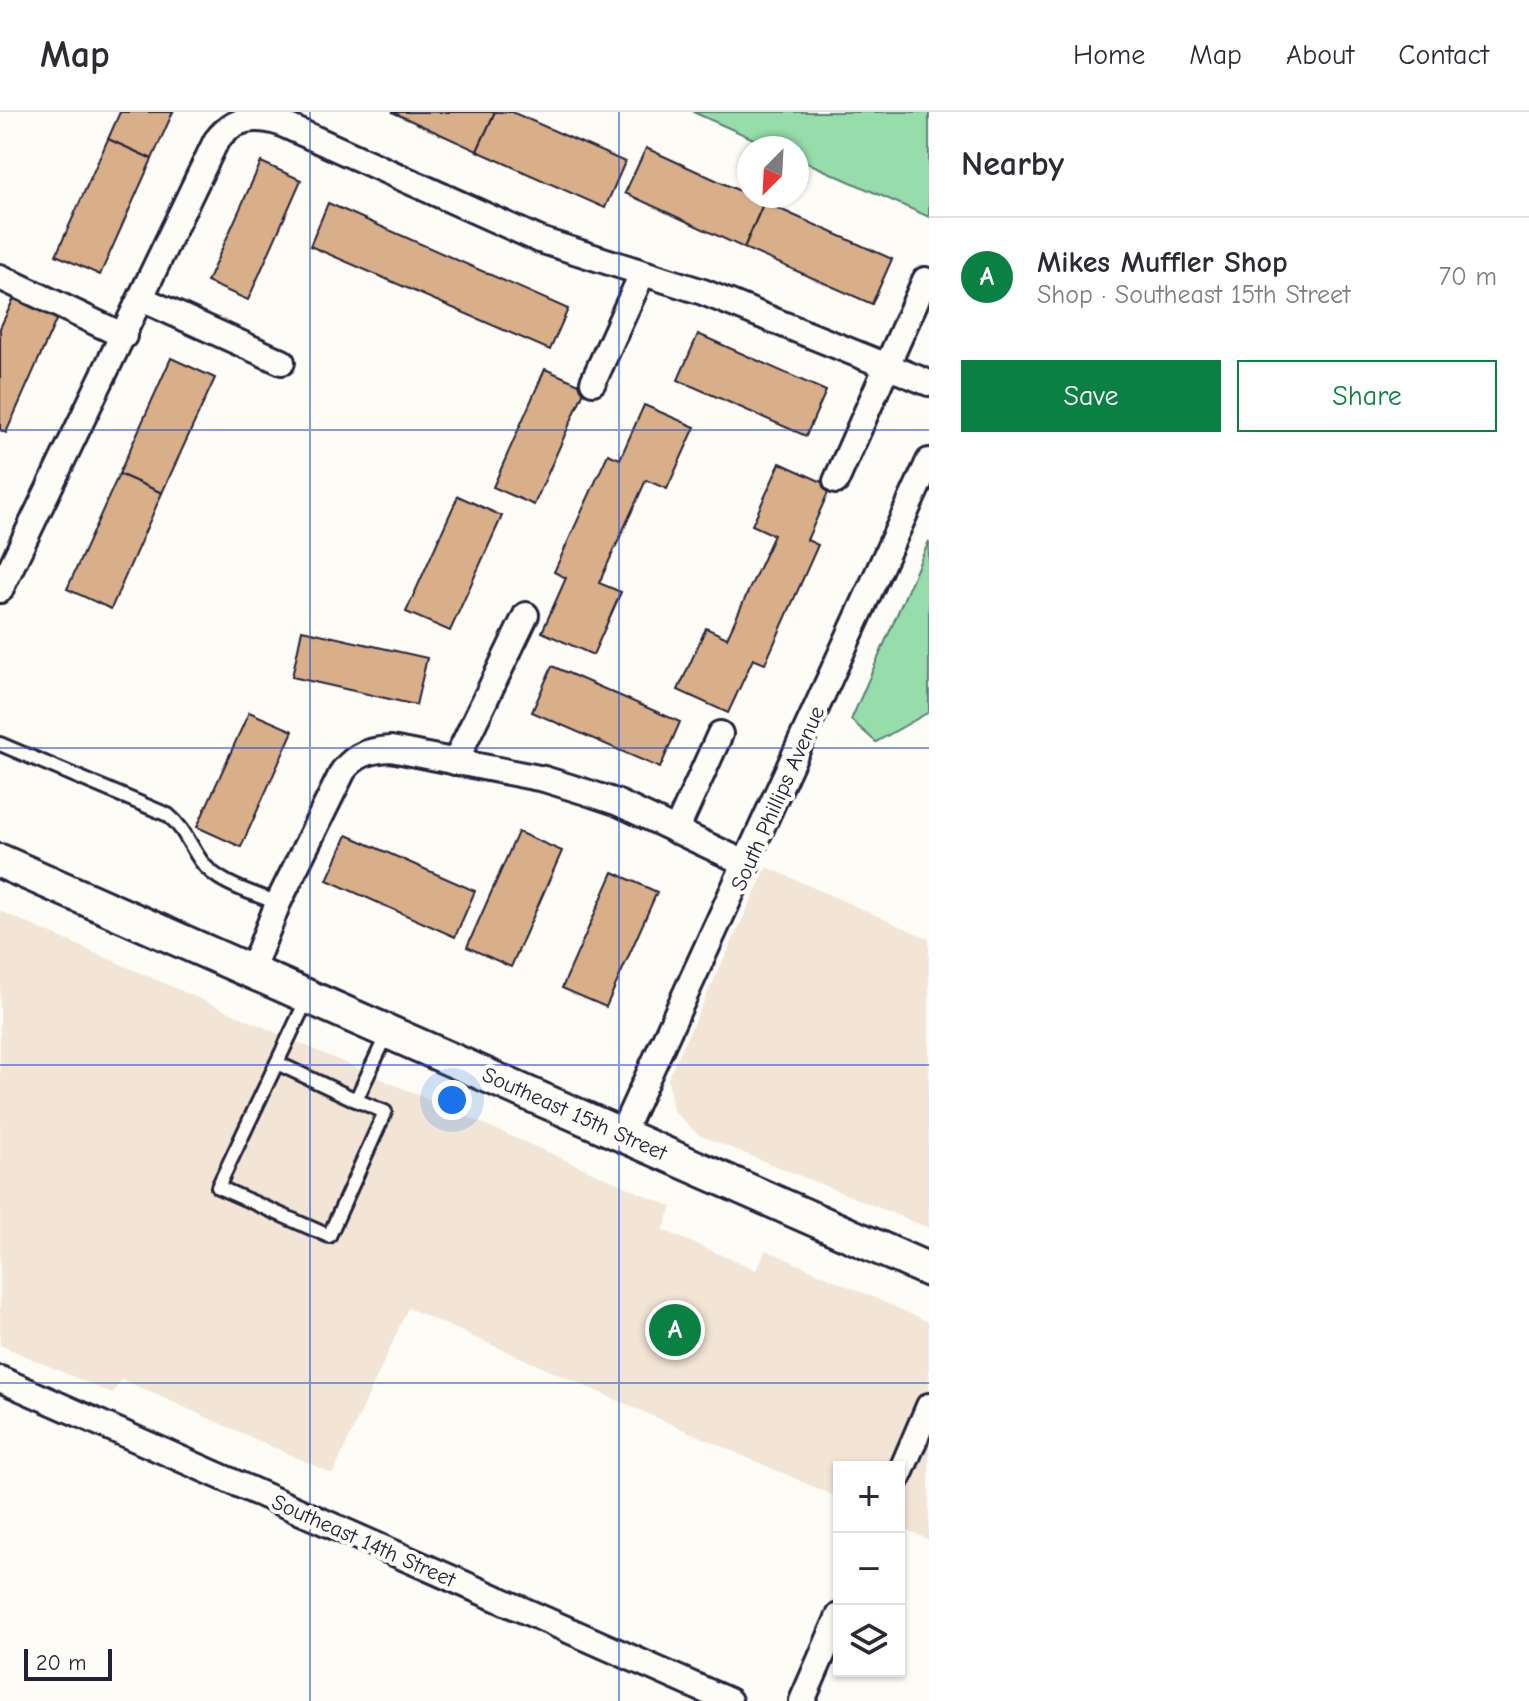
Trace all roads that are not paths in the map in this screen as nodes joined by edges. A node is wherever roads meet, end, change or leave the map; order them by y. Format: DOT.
graph roads {
  1 [pos="300,121"];
  2 [pos="642,274"];
  3 [pos="0,277"];
  4 [pos="925,280"];
  5 [pos="142,299"];
  6 [pos="124,336"];
  7 [pos="282,362"];
  8 [pos="887,365"];
  9 [pos="593,382"];
  10 [pos="929,383"];
  11 [pos="929,461"];
  12 [pos="836,481"];
  13 [pos="0,590"];
  14 [pos="526,615"];
  15 [pos="720,734"];
  16 [pos="0,744"];
  17 [pos="455,762"];
  18 [pos="676,831"];
  19 [pos="0,861"];
  20 [pos="747,864"];
  21 [pos="278,903"];
  22 [pos="251,972"];
  23 [pos="308,997"];
  24 [pos="388,1031"];
  25 [pos="277,1063"];
  26 [pos="356,1100"];
  27 [pos="622,1133"];
  28 [pos="929,1270"];
  29 [pos="0,1379"];
  30 [pos="929,1406"];
  31 [pos="905,1462"];
  32 [pos="833,1630"];
  33 [pos="729,1701"];
  34 [pos="802,1701"];
  1 -- 2 [label="street"];
  1 -- 5 [label="street"];
  2 -- 8 [label="street"];
  2 -- 9 [label="street"];
  3 -- 6 [label="street"];
  4 -- 8 [label="street"];
  5 -- 6 [label="street"];
  5 -- 7 [label="street"];
  6 -- 13 [label="street"];
  8 -- 10 [label="street"];
  8 -- 12 [label="street"];
  11 -- 20 [label="street, South Phillips Avenue"];
  14 -- 17 [label="street"];
  15 -- 18 [label="street"];
  16 -- 21 [label="lane"];
  17 -- 18 [label="street"];
  17 -- 21 [label="street"];
  18 -- 20 [label="street"];
  19 -- 22 [label="main road, Southeast 15th Street"];
  20 -- 27 [label="street, South Phillips Avenue"];
  21 -- 22 [label="street"];
  22 -- 23 [label="main road, Southeast 15th Street"];
  23 -- 24 [label="main road, Southeast 15th Street"];
  23 -- 25 [label="lane"];
  24 -- 26 [label="lane"];
  24 -- 27 [label="main road, Southeast 15th Street"];
  25 -- 26 [label="lane"];
  25 -- 26 [label="lane"];
  27 -- 28 [label="main road, Southeast 15th Street"];
  29 -- 33 [label="street, Southeast 14th Street"];
  30 -- 31 [label="street"];
  32 -- 34 [label="street"];
}
